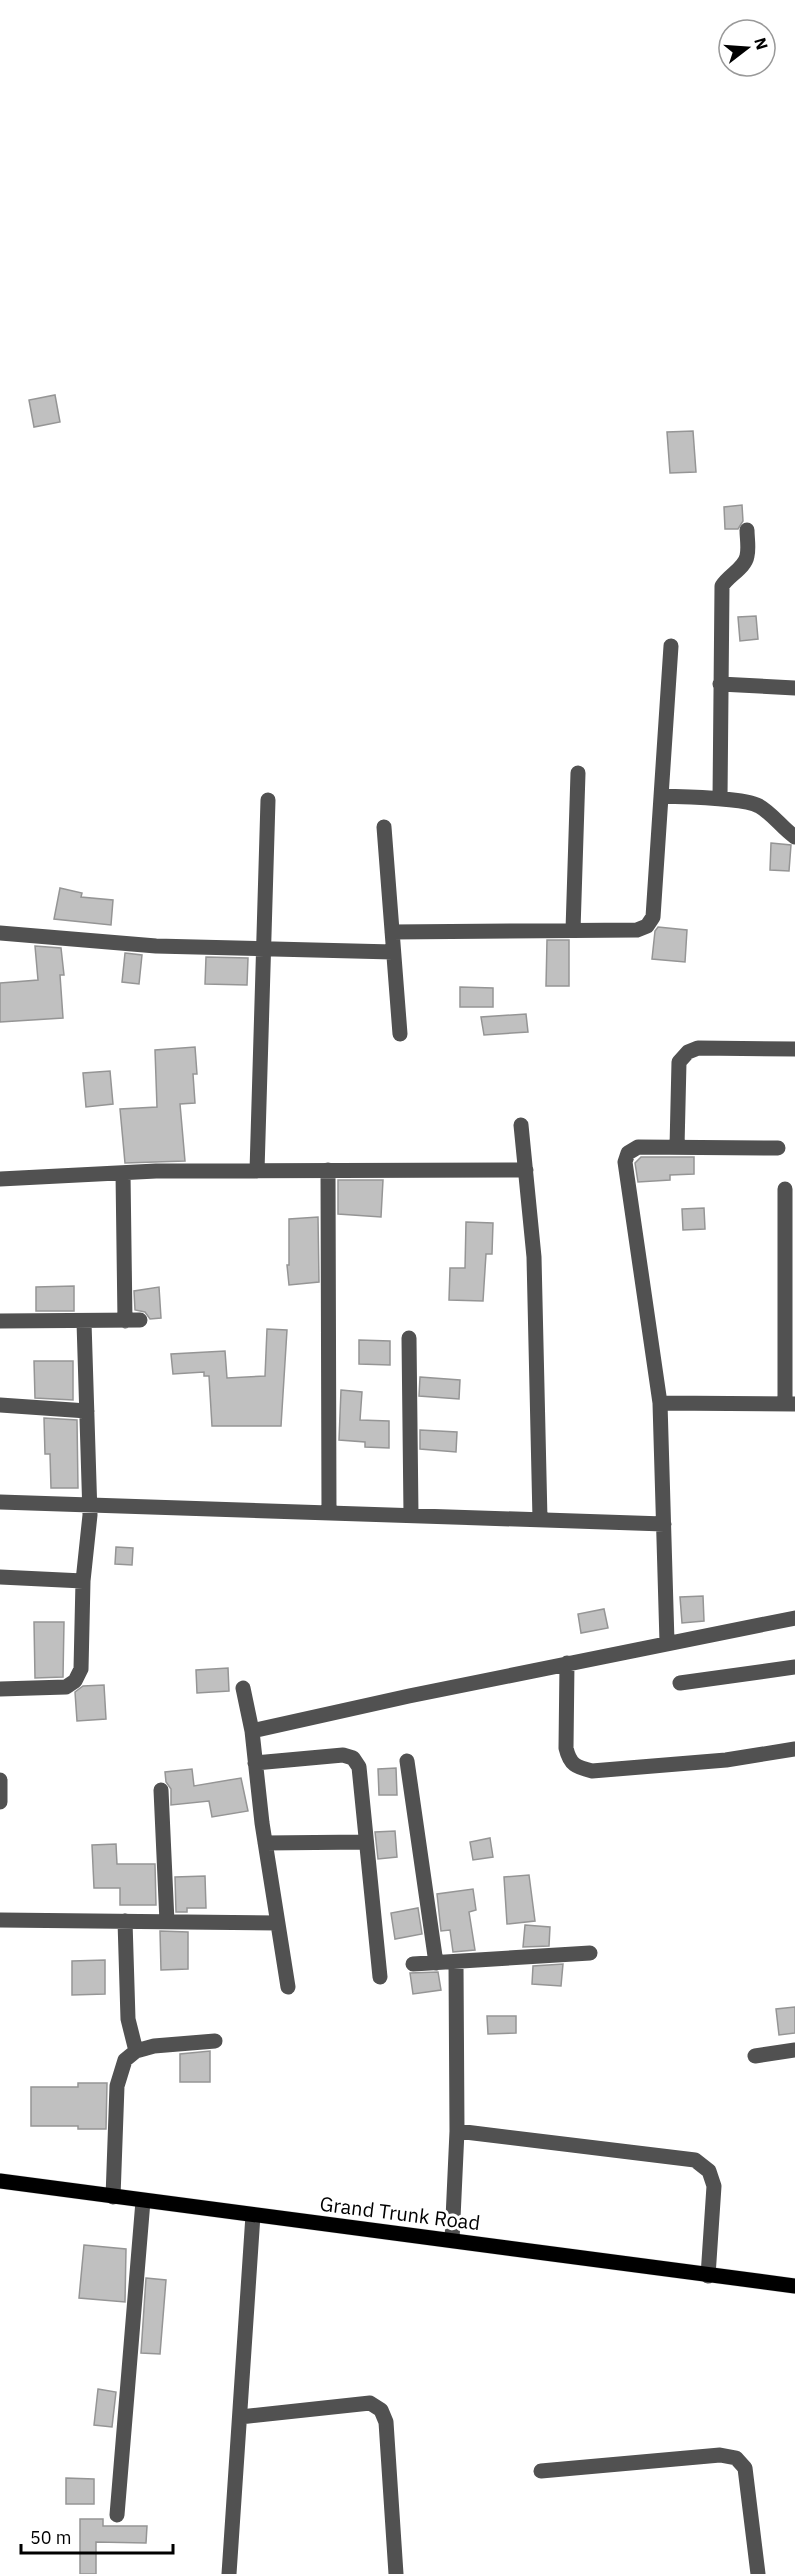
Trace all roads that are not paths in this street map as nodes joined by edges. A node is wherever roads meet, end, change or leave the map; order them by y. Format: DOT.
graph roads {
  1 [pos="747,530"];
  2 [pos="671,646"];
  3 [pos="720,684"];
  4 [pos="795,688"];
  5 [pos="578,773"];
  6 [pos="661,796"];
  7 [pos="720,799"];
  8 [pos="268,800"];
  9 [pos="384,827"];
  10 [pos="795,837"];
  11 [pos="573,930"];
  12 [pos="392,932"];
  13 [pos="0,933"];
  14 [pos="264,948"];
  15 [pos="393,951"];
  16 [pos="400,1034"];
  17 [pos="795,1049"];
  18 [pos="521,1125"];
  19 [pos="677,1147"];
  20 [pos="778,1148"];
  21 [pos="328,1170"];
  22 [pos="526,1170"];
  23 [pos="257,1171"];
  24 [pos="123,1173"];
  25 [pos="0,1179"];
  26 [pos="785,1189"];
  27 [pos="790,1315"];
  28 [pos="0,1321"];
  29 [pos="84,1322"];
  30 [pos="409,1338"];
  31 [pos="660,1403"];
  32 [pos="790,1404"];
  33 [pos="0,1406"];
  34 [pos="87,1411"];
  35 [pos="0,1502"];
  36 [pos="90,1506"];
  37 [pos="329,1513"];
  38 [pos="411,1515"];
  39 [pos="540,1519"];
  40 [pos="664,1524"];
  41 [pos="0,1577"];
  42 [pos="83,1581"];
  43 [pos="795,1618"];
  44 [pos="667,1642"];
  45 [pos="567,1663"];
  46 [pos="795,1666"];
  47 [pos="680,1683"];
  48 [pos="243,1688"];
  49 [pos="0,1689"];
  50 [pos="252,1731"];
  51 [pos="795,1749"];
  52 [pos="407,1761"];
  53 [pos="255,1762"];
  54 [pos="0,1780"];
  55 [pos="161,1790"];
  56 [pos="0,1802"];
  57 [pos="365,1842"];
  58 [pos="265,1843"];
  59 [pos="0,1920"];
  60 [pos="125,1921"];
  61 [pos="167,1922"];
  62 [pos="278,1923"];
  63 [pos="590,1953"];
  64 [pos="436,1963"];
  65 [pos="456,1963"];
  66 [pos="413,1964"];
  67 [pos="380,1977"];
  68 [pos="288,1987"];
  69 [pos="215,2041"];
  70 [pos="795,2050"];
  71 [pos="136,2051"];
  72 [pos="755,2055"];
  73 [pos="457,2131"];
  74 [pos="0,2181"];
  75 [pos="114,2196"];
  76 [pos="143,2200"];
  77 [pos="253,2215"];
  78 [pos="452,2240"];
  79 [pos="708,2276"];
  80 [pos="795,2286"];
  81 [pos="240,2417"];
  82 [pos="541,2471"];
  83 [pos="117,2515"];
  84 [pos="229,2574"];
  85 [pos="396,2574"];
  86 [pos="758,2574"];
  1 -- 3 [label="street"];
  2 -- 6 [label="street"];
  3 -- 4 [label="street"];
  3 -- 7 [label="street"];
  5 -- 11 [label="street"];
  6 -- 7 [label="street"];
  6 -- 11 [label="street"];
  7 -- 10 [label="street"];
  8 -- 14 [label="street"];
  9 -- 12 [label="street"];
  11 -- 12 [label="street"];
  12 -- 15 [label="street"];
  13 -- 14 [label="street"];
  14 -- 15 [label="street"];
  14 -- 23 [label="street"];
  15 -- 16 [label="street"];
  17 -- 19 [label="street"];
  18 -- 22 [label="street"];
  19 -- 20 [label="street"];
  19 -- 31 [label="street"];
  21 -- 22 [label="street"];
  21 -- 23 [label="street"];
  21 -- 37 [label="street"];
  22 -- 39 [label="street"];
  23 -- 24 [label="street"];
  24 -- 25 [label="street"];
  24 -- 29 [label="street"];
  26 -- 27 [label="street"];
  27 -- 32 [label="street"];
  28 -- 29 [label="street"];
  29 -- 34 [label="street"];
  30 -- 38 [label="street"];
  31 -- 32 [label="street"];
  31 -- 40 [label="street"];
  33 -- 34 [label="street"];
  34 -- 36 [label="street"];
  35 -- 36 [label="street"];
  36 -- 37 [label="street"];
  36 -- 42 [label="street"];
  37 -- 38 [label="street"];
  38 -- 39 [label="street"];
  39 -- 40 [label="street"];
  40 -- 44 [label="street"];
  41 -- 42 [label="street"];
  42 -- 49 [label="street"];
  43 -- 44 [label="street"];
  44 -- 45 [label="street"];
  45 -- 50 [label="street"];
  45 -- 51 [label="street"];
  46 -- 47 [label="street"];
  48 -- 50 [label="street"];
  50 -- 53 [label="street"];
  52 -- 64 [label="street"];
  53 -- 57 [label="street"];
  53 -- 58 [label="street"];
  54 -- 56 [label="street"];
  55 -- 61 [label="street"];
  57 -- 58 [label="street"];
  57 -- 67 [label="street"];
  58 -- 62 [label="street"];
  59 -- 60 [label="street"];
  60 -- 61 [label="street"];
  60 -- 71 [label="street"];
  61 -- 62 [label="street"];
  62 -- 68 [label="street"];
  63 -- 65 [label="street"];
  64 -- 65 [label="street"];
  64 -- 66 [label="street"];
  65 -- 73 [label="street"];
  69 -- 71 [label="street"];
  70 -- 72 [label="street"];
  71 -- 75 [label="street"];
  73 -- 78 [label="street"];
  73 -- 79 [label="street"];
  74 -- 75 [label="main road, Grand Trunk Road"];
  75 -- 76 [label="main road, Grand Trunk Road"];
  76 -- 77 [label="main road, Grand Trunk Road"];
  76 -- 83 [label="street"];
  77 -- 78 [label="main road, Grand Trunk Road"];
  77 -- 81 [label="street"];
  78 -- 79 [label="main road, Grand Trunk Road"];
  79 -- 80 [label="main road, Grand Trunk Road"];
  81 -- 84 [label="street"];
  81 -- 85 [label="street"];
  82 -- 86 [label="street"];
}
